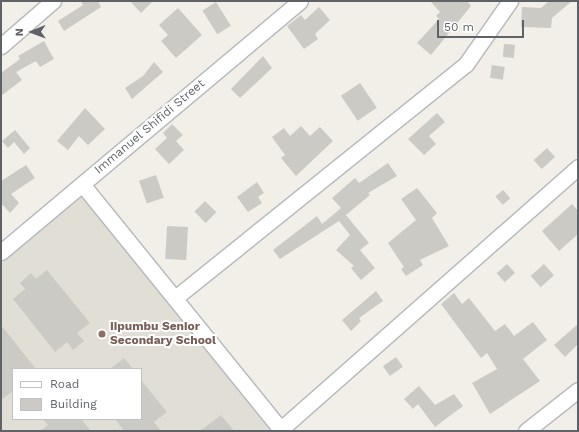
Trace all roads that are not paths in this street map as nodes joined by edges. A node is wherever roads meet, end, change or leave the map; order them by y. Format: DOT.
graph roads {
  1 [pos="53,1"];
  2 [pos="300,1"];
  3 [pos="510,1"];
  4 [pos="1,46"];
  5 [pos="578,167"];
  6 [pos="82,184"];
  7 [pos="1,252"];
  8 [pos="175,298"];
  9 [pos="578,390"];
  10 [pos="282,430"];
  11 [pos="526,431"];
  1 -- 4 [label="street"];
  2 -- 6 [label="street, Immanuel Shifidi Street"];
  3 -- 8 [label="street"];
  5 -- 10 [label="street"];
  6 -- 7 [label="street, Immanuel Shifidi Street"];
  6 -- 8 [label="street"];
  8 -- 10 [label="street"];
  9 -- 11 [label="street"];
}
